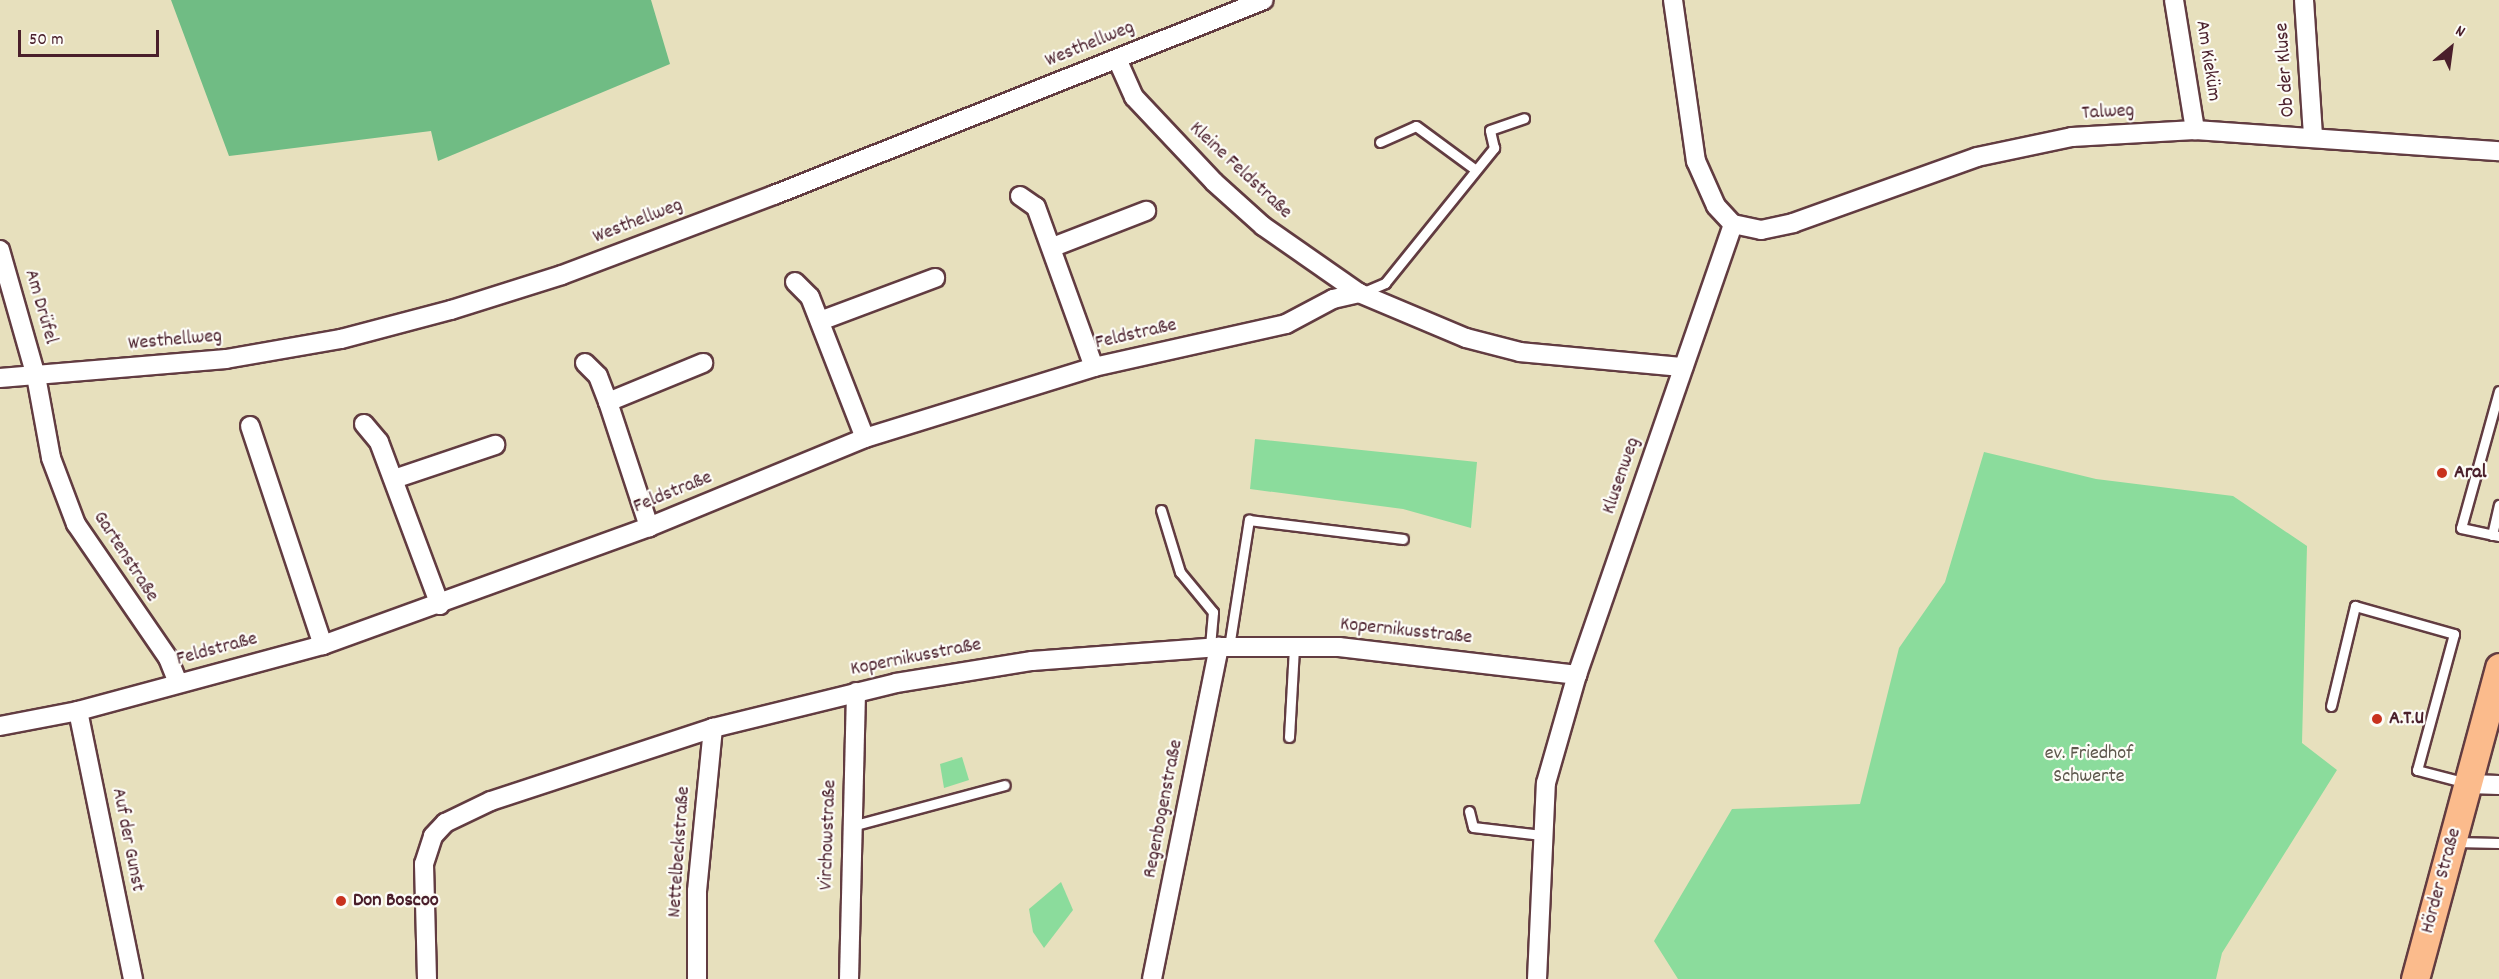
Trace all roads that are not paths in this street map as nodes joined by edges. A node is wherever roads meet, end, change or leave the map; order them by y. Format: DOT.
graph roads {
  1 [pos="1264,0"];
  2 [pos="1673,0"];
  3 [pos="2174,0"];
  4 [pos="2304,0"];
  5 [pos="1117,59"];
  6 [pos="1524,118"];
  7 [pos="2195,130"];
  8 [pos="2313,136"];
  9 [pos="1380,142"];
  10 [pos="2499,151"];
  11 [pos="1476,170"];
  12 [pos="1020,196"];
  13 [pos="1146,211"];
  14 [pos="1733,224"];
  15 [pos="1053,247"];
  16 [pos="0,250"];
  17 [pos="935,278"];
  18 [pos="795,282"];
  19 [pos="1359,293"];
  20 [pos="820,321"];
  21 [pos="585,363"];
  22 [pos="704,363"];
  23 [pos="1094,367"];
  24 [pos="1683,368"];
  25 [pos="36,376"];
  26 [pos="0,378"];
  27 [pos="2499,391"];
  28 [pos="608,402"];
  29 [pos="364,424"];
  30 [pos="250,426"];
  31 [pos="865,438"];
  32 [pos="495,445"];
  33 [pos="393,479"];
  34 [pos="2499,505"];
  35 [pos="1161,510"];
  36 [pos="649,527"];
  37 [pos="2495,536"];
  38 [pos="1403,539"];
  39 [pos="440,605"];
  40 [pos="323,645"];
  41 [pos="1220,647"];
  42 [pos="1294,647"];
  43 [pos="2499,667"];
  44 [pos="1577,675"];
  45 [pos="178,683"];
  46 [pos="856,692"];
  47 [pos="2331,706"];
  48 [pos="78,711"];
  49 [pos="0,726"];
  50 [pos="713,728"];
  51 [pos="1289,737"];
  52 [pos="2469,784"];
  53 [pos="1005,785"];
  54 [pos="2499,785"];
  55 [pos="1469,811"];
  56 [pos="852,826"];
  57 [pos="1542,835"];
  58 [pos="2453,842"];
  59 [pos="2499,843"];
  60 [pos="133,979"];
  61 [pos="427,979"];
  62 [pos="697,979"];
  63 [pos="849,979"];
  64 [pos="1152,979"];
  65 [pos="1537,979"];
  66 [pos="2415,979"];
  1 -- 5 [label="street, Westhellweg"];
  2 -- 14 [label="street"];
  3 -- 7 [label="street, Am Kieküm"];
  4 -- 8 [label="street, Ob der Kluse"];
  5 -- 19 [label="street, Kleine Feldstraße"];
  5 -- 25 [label="street, Westhellweg"];
  6 -- 11 [label="lane"];
  7 -- 8 [label="street, Talweg"];
  7 -- 14 [label="street, Talweg"];
  8 -- 10 [label="street, Talweg"];
  9 -- 11 [label="lane"];
  11 -- 19 [label="lane"];
  12 -- 15 [label="street"];
  13 -- 15 [label="street"];
  14 -- 24 [label="street, Klusenweg"];
  15 -- 23 [label="street"];
  16 -- 25 [label="street, Am Drüfel"];
  17 -- 20 [label="street"];
  18 -- 20 [label="street"];
  19 -- 23 [label="street, Feldstraße"];
  19 -- 24 [label="street, Kleine Feldstraße"];
  20 -- 31 [label="street"];
  21 -- 28 [label="street"];
  22 -- 28 [label="street"];
  23 -- 31 [label="street, Feldstraße"];
  24 -- 44 [label="street, Klusenweg"];
  25 -- 26 [label="street, Westhellweg"];
  25 -- 45 [label="street, Gartenstraße"];
  27 -- 37 [label="lane"];
  28 -- 36 [label="street"];
  29 -- 33 [label="street"];
  30 -- 40 [label="street"];
  31 -- 36 [label="street, Feldstraße"];
  32 -- 33 [label="street"];
  33 -- 39 [label="street"];
  34 -- 37 [label="lane"];
  35 -- 41 [label="lane"];
  36 -- 39 [label="street, Feldstraße"];
  38 -- 41 [label="lane"];
  39 -- 40 [label="street, Feldstraße"];
  40 -- 45 [label="street, Feldstraße"];
  41 -- 42 [label="street, Kopernikusstraße"];
  41 -- 46 [label="street, Kopernikusstraße"];
  41 -- 64 [label="street, Regenbogenstraße"];
  42 -- 44 [label="street, Kopernikusstraße"];
  42 -- 51 [label="lane"];
  43 -- 52 [label="main road, Hörder Straße"];
  44 -- 57 [label="street, Klusenweg"];
  45 -- 48 [label="street, Feldstraße"];
  46 -- 50 [label="street, Kopernikusstraße"];
  46 -- 56 [label="street, Virchowstraße"];
  47 -- 52 [label="lane"];
  48 -- 49 [label="street, Feldstraße"];
  48 -- 60 [label="street, Auf der Gunst"];
  50 -- 61 [label="street, Kopernikusstraße"];
  50 -- 62 [label="street, Nettelbeckstraße"];
  52 -- 54 [label="street"];
  52 -- 58 [label="main road, Hörder Straße"];
  53 -- 56 [label="lane"];
  55 -- 57 [label="lane"];
  56 -- 63 [label="street, Virchowstraße"];
  57 -- 65 [label="street, Klusenweg"];
  58 -- 59 [label="lane"];
  58 -- 66 [label="main road, Hörder Straße"];
}
